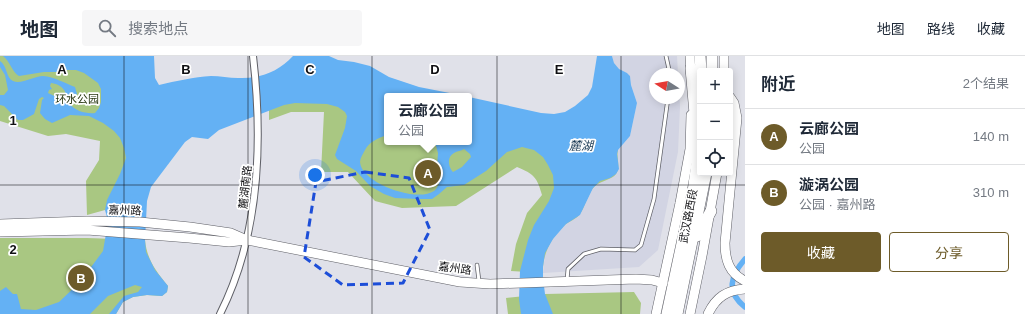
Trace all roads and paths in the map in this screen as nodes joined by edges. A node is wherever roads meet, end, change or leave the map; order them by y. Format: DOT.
graph roads {
  1 [pos="253,56"];
  2 [pos="666,56"];
  3 [pos="690,56"];
  4 [pos="700,56"];
  5 [pos="712,56"];
  6 [pos="724,56"];
  7 [pos="669,68"];
  8 [pos="712,68"];
  9 [pos="724,68"];
  10 [pos="696,70"];
  11 [pos="733,102"];
  12 [pos="667,104"];
  13 [pos="698,140"];
  14 [pos="697,160"];
  15 [pos="705,176"];
  16 [pos="717,176"];
  17 [pos="711,211"];
  18 [pos="0,224"];
  19 [pos="0,232"];
  20 [pos="247,240"];
  21 [pos="692,243"];
  22 [pos="478,265"];
  23 [pos="742,280"];
  24 [pos="566,282"];
  25 [pos="663,282"];
  26 [pos="479,283"];
  27 [pos="742,289"];
  28 [pos="221,313"];
  29 [pos="656,314"];
  30 [pos="668,314"];
  31 [pos="677,314"];
  32 [pos="690,314"];
  33 [pos="708,314"];
  1 -- 20 [label="street, 麓湖南路"];
  2 -- 7 [label="lane"];
  3 -- 10 [label="street"];
  4 -- 10 [label="highway"];
  5 -- 8 [label="highway"];
  6 -- 9 [label="street"];
  10 -- 13 [label="highway"];
  10 -- 25 [label="street"];
  11 -- 23 [label="street"];
  12 -- 24 [label="lane"];
  14 -- 30 [label="highway, 武汉路西段"];
  15 -- 21 [label="highway, 武汉路西段"];
  16 -- 17 [label="street"];
  17 -- 21 [label="highway"];
  17 -- 32 [label="street"];
  18 -- 20 [label="street, 嘉州路"];
  19 -- 20 [label="street, 嘉州路"];
  20 -- 26 [label="street, 嘉州路"];
  20 -- 28 [label="street, 麓湖南路"];
  21 -- 31 [label="highway, 武汉路西段"];
  22 -- 26 [label="lane"];
  24 -- 25 [label="street, 嘉州路"];
  24 -- 26 [label="street, 嘉州路"];
  25 -- 29 [label="street"];
  27 -- 33 [label="street"];
}
